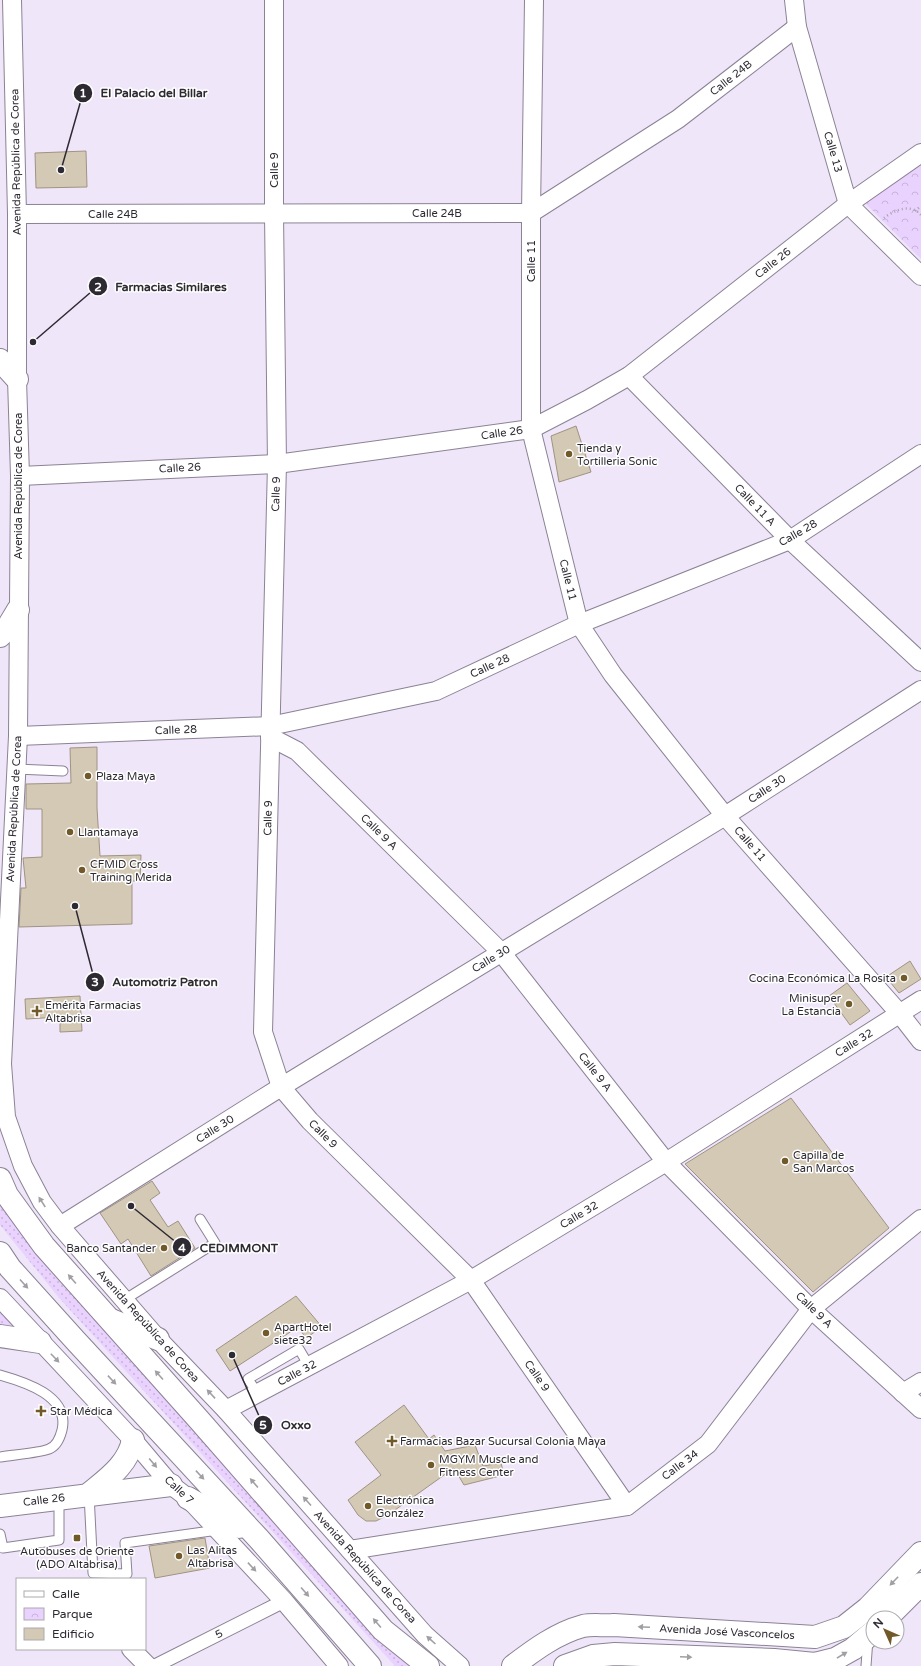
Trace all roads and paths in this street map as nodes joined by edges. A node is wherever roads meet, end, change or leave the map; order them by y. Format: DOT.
graph roads {
  1 [pos="12,0"];
  2 [pos="274,0"];
  3 [pos="534,0"];
  4 [pos="794,0"];
  5 [pos="797,26"];
  6 [pos="921,153"];
  7 [pos="848,204"];
  8 [pos="921,206"];
  9 [pos="915,211"];
  10 [pos="274,213"];
  11 [pos="531,213"];
  12 [pos="18,214"];
  13 [pos="921,215"];
  14 [pos="882,220"];
  15 [pos="921,276"];
  16 [pos="0,360"];
  17 [pos="629,376"];
  18 [pos="17,379"];
  19 [pos="531,429"];
  20 [pos="921,454"];
  21 [pos="277,464"];
  22 [pos="20,476"];
  23 [pos="790,540"];
  24 [pos="18,610"];
  25 [pos="579,624"];
  26 [pos="0,636"];
  27 [pos="921,662"];
  28 [pos="921,690"];
  29 [pos="270,732"];
  30 [pos="18,736"];
  31 [pos="16,769"];
  32 [pos="63,771"];
  33 [pos="725,816"];
  34 [pos="502,952"];
  35 [pos="921,1000"];
  36 [pos="900,1014"];
  37 [pos="921,1041"];
  38 [pos="281,1087"];
  39 [pos="666,1162"];
  40 [pos="0,1179"];
  41 [pos="200,1219"];
  42 [pos="921,1219"];
  43 [pos="60,1226"];
  44 [pos="0,1253"];
  45 [pos="471,1280"];
  46 [pos="0,1298"];
  47 [pos="124,1300"];
  48 [pos="811,1309"];
  49 [pos="107,1318"];
  50 [pos="0,1336"];
  51 [pos="158,1339"];
  52 [pos="40,1342"];
  53 [pos="0,1375"];
  54 [pos="921,1382"];
  55 [pos="903,1393"];
  56 [pos="921,1409"];
  57 [pos="226,1410"];
  58 [pos="133,1440"];
  59 [pos="0,1457"];
  60 [pos="171,1485"];
  61 [pos="89,1494"];
  62 [pos="59,1498"];
  63 [pos="188,1498"];
  64 [pos="0,1506"];
  65 [pos="626,1506"];
  66 [pos="218,1530"];
  67 [pos="0,1534"];
  68 [pos="259,1539"];
  69 [pos="350,1550"];
  70 [pos="921,1553"];
  71 [pos="921,1584"];
  72 [pos="284,1601"];
  73 [pos="895,1610"];
  74 [pos="865,1638"];
  75 [pos="132,1650"];
  76 [pos="868,1650"];
  77 [pos="596,1661"];
  78 [pos="770,1663"];
  79 [pos="815,1665"];
  80 [pos="148,1666"];
  81 [pos="155,1666"];
  82 [pos="339,1666"];
  83 [pos="370,1666"];
  84 [pos="428,1666"];
  85 [pos="460,1666"];
  86 [pos="513,1666"];
  87 [pos="565,1666"];
  88 [pos="866,1666"];
  1 -- 12 [label="street, Avenida República de Corea"];
  2 -- 10 [label="street, Calle 9"];
  3 -- 11 [label="street, Calle 11"];
  4 -- 5 [label="street, Calle 13"];
  5 -- 7 [label="street, Calle 13"];
  5 -- 11 [label="street, Calle 24B"];
  6 -- 7 [label="street, Calle 26"];
  7 -- 15 [label="street, Calle 13"];
  7 -- 17 [label="street, Calle 26"];
  8 -- 9 [label="path"];
  9 -- 13 [label="path"];
  9 -- 14 [label="path"];
  10 -- 11 [label="street, Calle 24B"];
  10 -- 12 [label="street, Calle 24B"];
  10 -- 21 [label="street, Calle 9"];
  11 -- 19 [label="street, Calle 11"];
  12 -- 18 [label="street, Avenida República de Corea"];
  16 -- 18 [label="main road"];
  17 -- 19 [label="street, Calle 26"];
  17 -- 23 [label="street, Calle 11 A"];
  18 -- 22 [label="street, Avenida República de Corea"];
  19 -- 21 [label="street, Calle 26"];
  19 -- 25 [label="street, Calle 11"];
  20 -- 23 [label="street, Calle 28"];
  21 -- 22 [label="street, Calle 26"];
  21 -- 29 [label="street, Calle 9"];
  22 -- 24 [label="street, Avenida República de Corea"];
  23 -- 25 [label="street, Calle 28"];
  23 -- 27 [label="street, Calle 11 A"];
  24 -- 26 [label="main road"];
  24 -- 30 [label="street, Avenida República de Corea"];
  25 -- 29 [label="street, Calle 28"];
  25 -- 33 [label="street, Calle 11"];
  28 -- 33 [label="street, Calle 30"];
  29 -- 30 [label="street, Calle 28"];
  29 -- 34 [label="street, Calle 9 A"];
  29 -- 38 [label="street, Calle 9"];
  30 -- 31 [label="street, Avenida República de Corea"];
  31 -- 32 [label="lane"];
  43 -- 31 [label="street, Avenida República de Corea, one-way"];
  33 -- 34 [label="street, Calle 30"];
  33 -- 36 [label="street, Calle 11"];
  34 -- 38 [label="street, Calle 30"];
  34 -- 39 [label="street, Calle 9 A"];
  35 -- 36 [label="street, Calle 32"];
  36 -- 37 [label="street, Calle 11"];
  36 -- 39 [label="street, Calle 32"];
  38 -- 43 [label="street, Calle 30"];
  38 -- 45 [label="street, Calle 9"];
  39 -- 45 [label="street, Calle 32"];
  39 -- 48 [label="street, Calle 9 A"];
  49 -- 40 [label="main road, one-way"];
  41 -- 47 [label="lane"];
  42 -- 48 [label="street, Calle 34"];
  43 -- 47 [label="street, Avenida República de Corea"];
  44 -- 68 [label="main road, one-way"];
  45 -- 57 [label="street, Calle 32"];
  45 -- 65 [label="street, Calle 9"];
  46 -- 52 [label="street, Calle 7"];
  47 -- 51 [label="street, Avenida República de Corea"];
  48 -- 55 [label="street, Calle 9 A"];
  48 -- 65 [label="street, Calle 34"];
  49 -- 51 [label="main road"];
  84 -- 49 [label="main road, one-way"];
  50 -- 52 [label="main road"];
  57 -- 51 [label="street, Avenida República de Corea, one-way"];
  52 -- 58 [label="street, Calle 7, one-way"];
  53 -- 59 [label="lane"];
  54 -- 55 [label="street"];
  55 -- 56 [label="street, Calle 9 A"];
  69 -- 57 [label="street, Avenida República de Corea, one-way"];
  58 -- 60 [label="street, Calle 7, one-way"];
  58 -- 61 [label="main road"];
  60 -- 61 [label="main road, Calle 26"];
  60 -- 63 [label="street, Calle 7"];
  61 -- 62 [label="main road, Calle 26"];
  61 -- 66 [label="lane"];
  62 -- 64 [label="main road, Calle 26"];
  62 -- 67 [label="lane"];
  63 -- 66 [label="street, Calle 7"];
  63 -- 68 [label="main road"];
  65 -- 69 [label="street, Calle 34"];
  66 -- 72 [label="street, Calle 7, one-way"];
  68 -- 83 [label="main road, one-way"];
  85 -- 69 [label="street, Avenida República de Corea, one-way"];
  70 -- 86 [label="main road, Avenida José Vasconcelos, one-way"];
  71 -- 73 [label="main road"];
  72 -- 81 [label="street, 5"];
  72 -- 82 [label="street, Calle 7"];
  79 -- 74 [label="main road, one-way"];
  75 -- 80 [label="street"];
  76 -- 88 [label="lane"];
  77 -- 78 [label="main road, one-way"];
  77 -- 87 [label="main road"];
  78 -- 79 [label="main road"];
}
